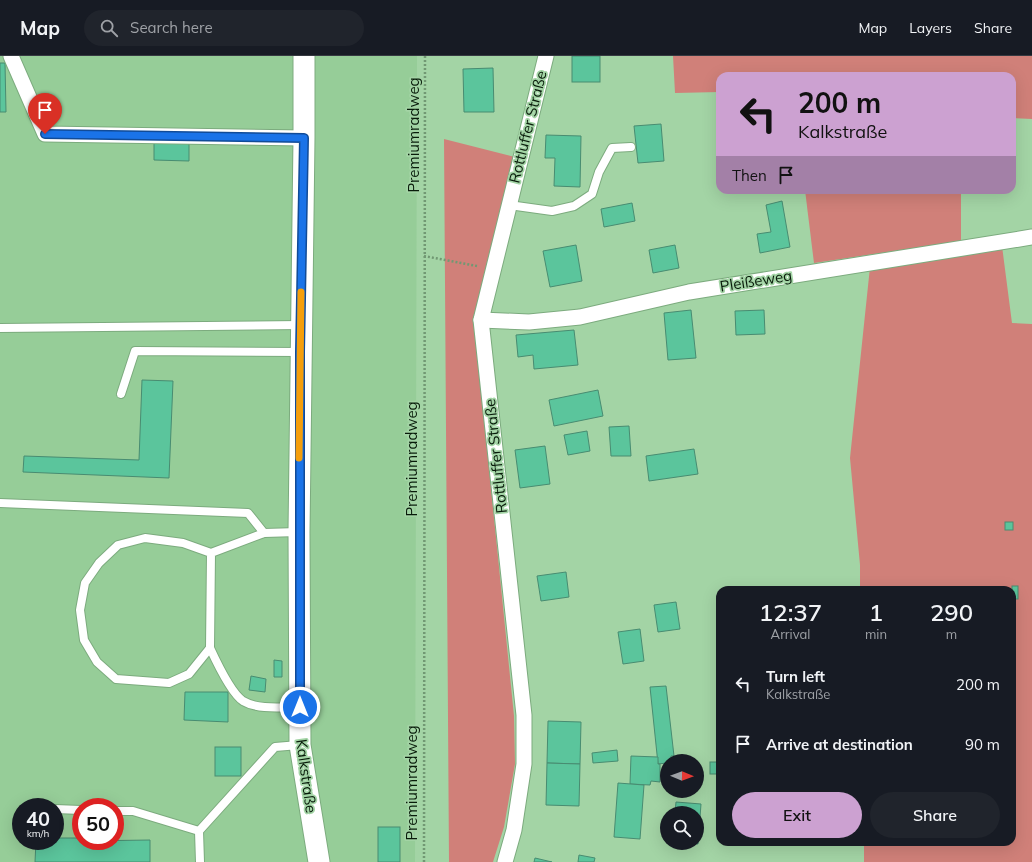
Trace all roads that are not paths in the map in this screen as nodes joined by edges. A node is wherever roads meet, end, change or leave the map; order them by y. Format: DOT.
graph roads {
  1 [pos="12,56"];
  2 [pos="304,56"];
  3 [pos="546,56"];
  4 [pos="304,138"];
  5 [pos="631,147"];
  6 [pos="509,205"];
  7 [pos="1032,237"];
  8 [pos="481,320"];
  9 [pos="301,325"];
  10 [pos="0,328"];
  11 [pos="300,352"];
  12 [pos="121,394"];
  13 [pos="0,503"];
  14 [pos="299,532"];
  15 [pos="264,533"];
  16 [pos="211,553"];
  17 [pos="210,648"];
  18 [pos="300,707"];
  19 [pos="300,745"];
  20 [pos="124,811"];
  21 [pos="199,831"];
  22 [pos="200,862"];
  23 [pos="320,862"];
  24 [pos="505,862"];
  1 -- 4 [label="street"];
  2 -- 4 [label="main road, Kalkstraße"];
  3 -- 6 [label="street, Rottluffer Straße"];
  4 -- 9 [label="main road, Kalkstraße"];
  5 -- 6 [label="lane"];
  6 -- 8 [label="street, Rottluffer Straße"];
  7 -- 8 [label="street, Pleißeweg"];
  8 -- 24 [label="street, Rottluffer Straße"];
  9 -- 10 [label="lane"];
  9 -- 11 [label="main road, Kalkstraße"];
  11 -- 12 [label="lane"];
  11 -- 14 [label="main road, Kalkstraße"];
  13 -- 15 [label="lane"];
  14 -- 15 [label="lane"];
  14 -- 18 [label="main road, Kalkstraße"];
  15 -- 16 [label="lane"];
  16 -- 17 [label="lane"];
  16 -- 17 [label="lane"];
  17 -- 18 [label="lane"];
  18 -- 19 [label="main road, Kalkstraße"];
  19 -- 21 [label="lane"];
  19 -- 23 [label="main road, Kalkstraße"];
  20 -- 21 [label="lane"];
  21 -- 22 [label="lane"];
}
